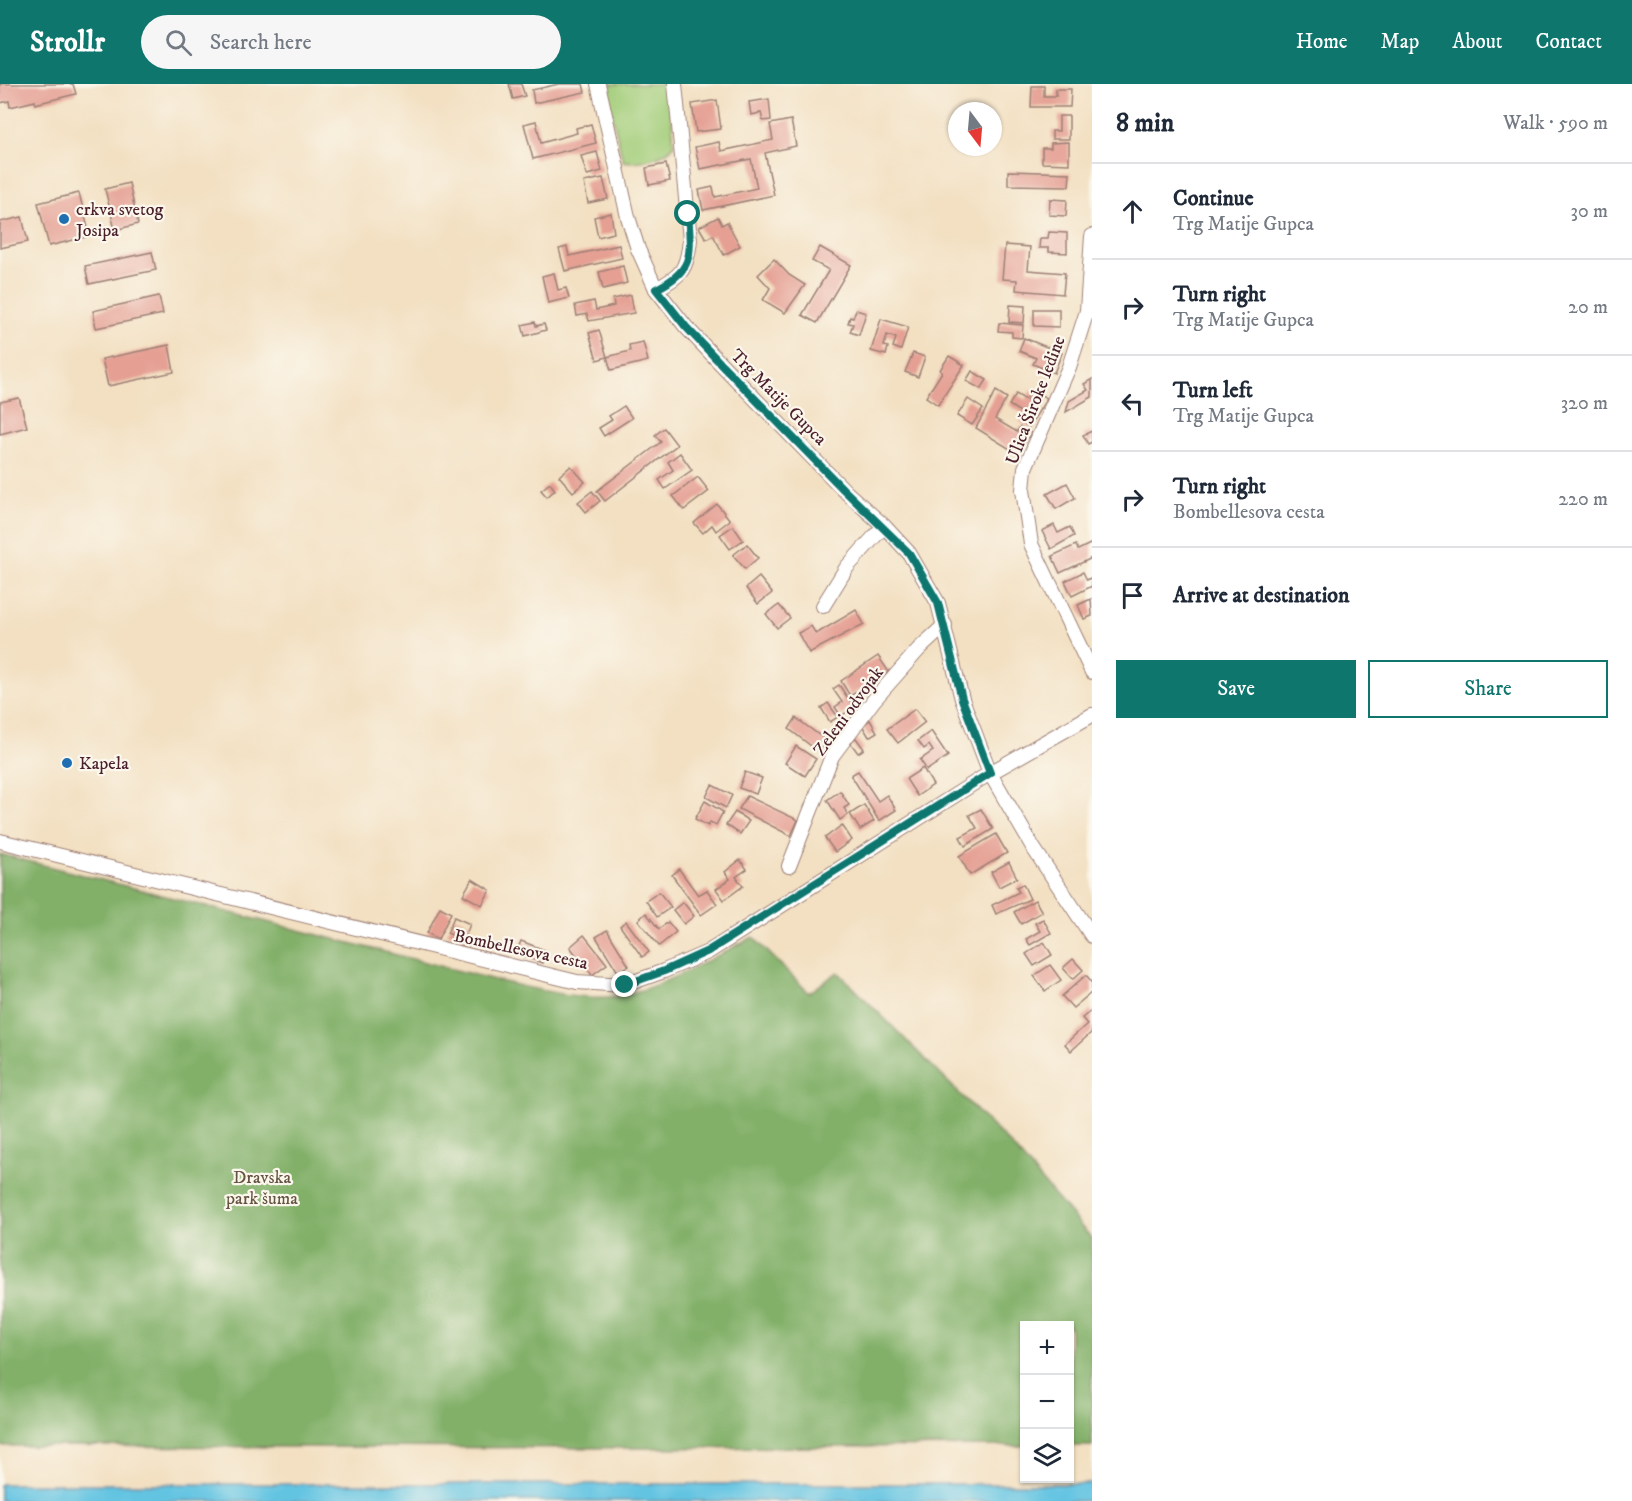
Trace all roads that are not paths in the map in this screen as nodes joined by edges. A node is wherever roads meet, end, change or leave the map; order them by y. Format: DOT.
graph roads {
  1 [pos="598,84"];
  2 [pos="675,84"];
  3 [pos="1092,236"];
  4 [pos="656,289"];
  5 [pos="1090,315"];
  6 [pos="884,526"];
  7 [pos="823,606"];
  8 [pos="945,625"];
  9 [pos="1092,672"];
  10 [pos="1092,715"];
  11 [pos="990,773"];
  12 [pos="0,841"];
  13 [pos="789,866"];
  14 [pos="1092,936"];
  1 -- 4 [label="street, Trg Matije Gupca"];
  2 -- 4 [label="street"];
  3 -- 5 [label="street, Ulica Široke ledine"];
  4 -- 6 [label="street, Trg Matije Gupca"];
  5 -- 9 [label="street, Ulica Široke ledine"];
  6 -- 7 [label="street"];
  6 -- 8 [label="street, Trg Matije Gupca"];
  8 -- 11 [label="street, Trg Matije Gupca"];
  8 -- 13 [label="street, Zeleni odvojak"];
  10 -- 11 [label="street, Bombellesova cesta"];
  11 -- 12 [label="street, Bombellesova cesta"];
  11 -- 14 [label="street, Trg Matije Gupca"];
}
